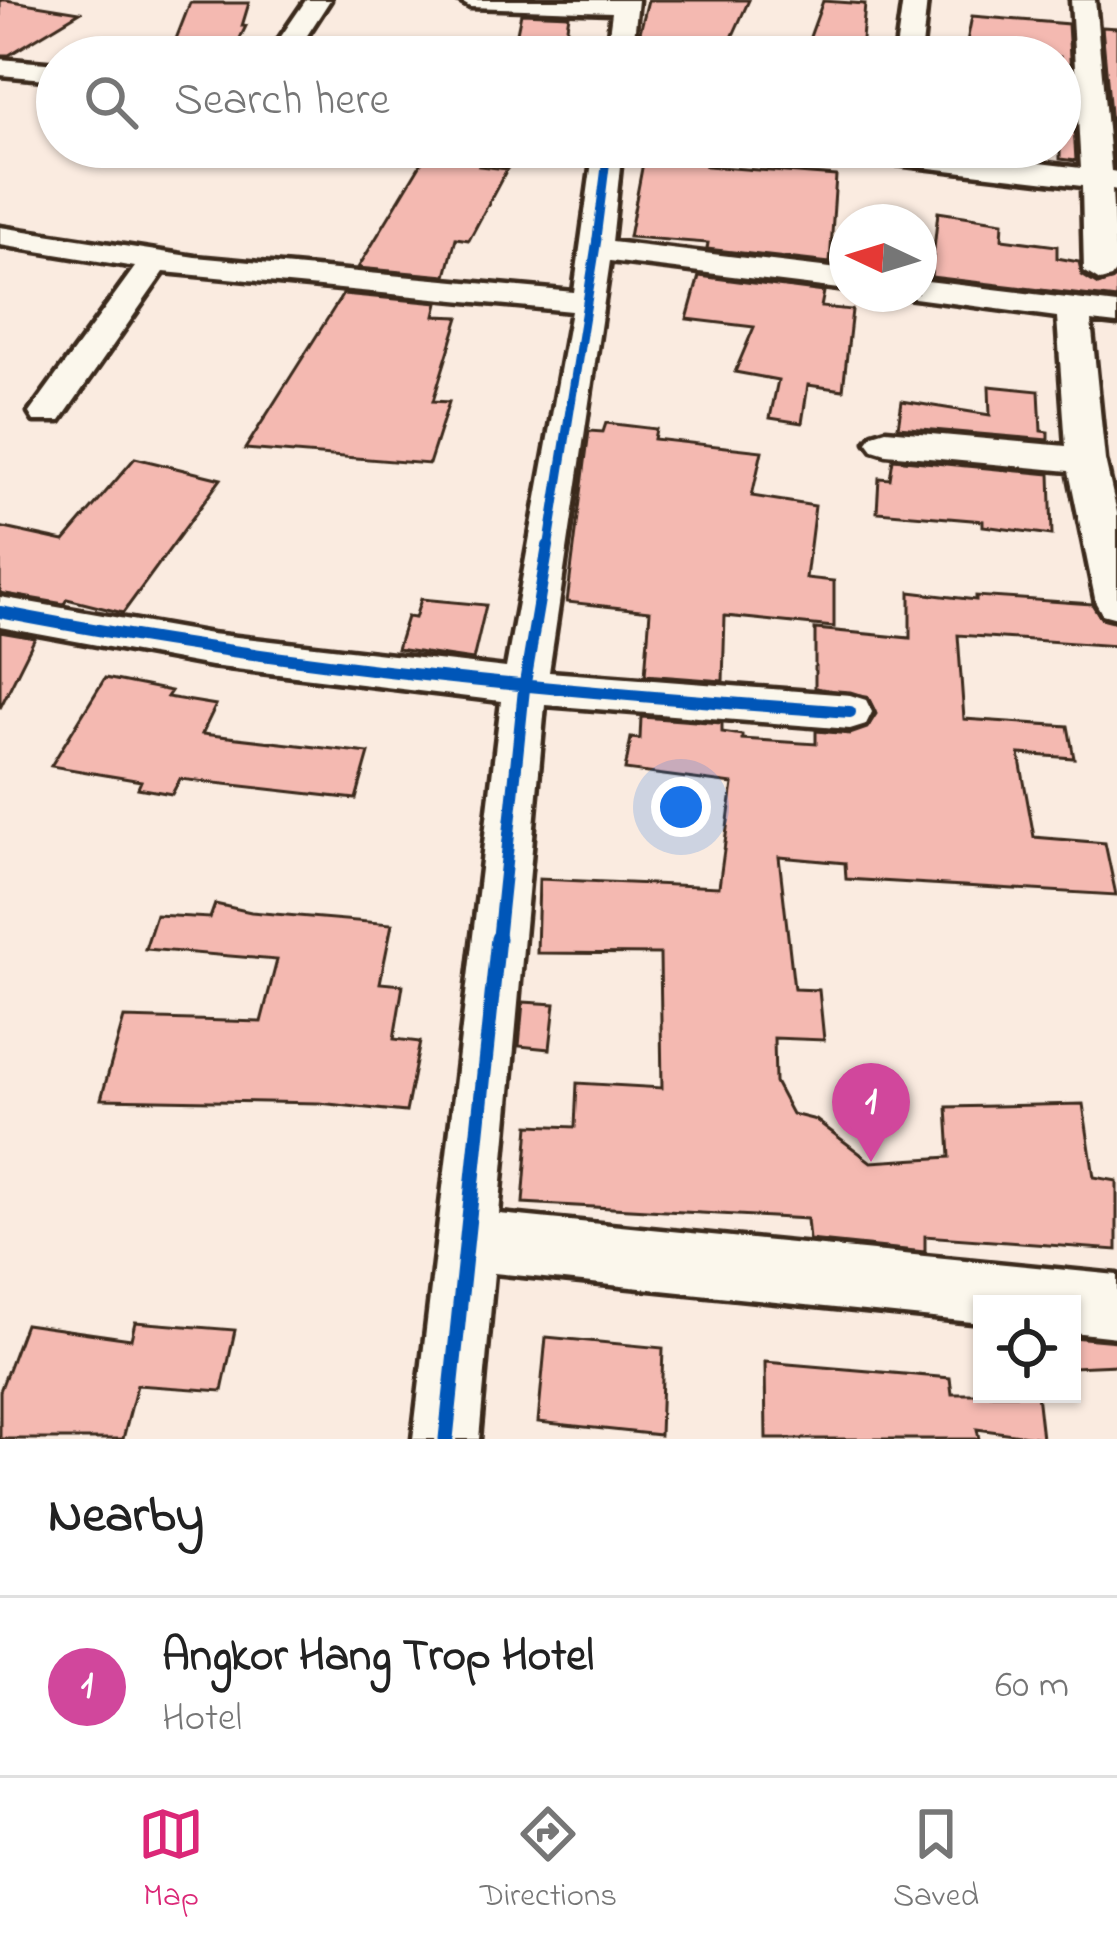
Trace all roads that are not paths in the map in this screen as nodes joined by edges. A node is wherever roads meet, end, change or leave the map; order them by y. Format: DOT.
graph roads {
  1 [pos="318,0"];
  2 [pos="470,0"];
  3 [pos="915,0"];
  4 [pos="1082,0"];
  5 [pos="626,3"];
  6 [pos="294,36"];
  7 [pos="622,36"];
  8 [pos="911,36"];
  9 [pos="0,67"];
  10 [pos="36,70"];
  11 [pos="1105,86"];
  12 [pos="605,168"];
  13 [pos="1024,168"];
  14 [pos="1107,180"];
  15 [pos="0,236"];
  16 [pos="595,250"];
  17 [pos="155,262"];
  18 [pos="1100,271"];
  19 [pos="829,278"];
  20 [pos="937,292"];
  21 [pos="589,303"];
  22 [pos="1073,310"];
  23 [pos="1117,314"];
  24 [pos="46,413"];
  25 [pos="886,442"];
  26 [pos="1099,484"];
  27 [pos="1117,603"];
  28 [pos="0,612"];
  29 [pos="524,689"];
  30 [pos="850,712"];
  31 [pos="469,1241"];
  32 [pos="1117,1306"];
  33 [pos="446,1439"];
  1 -- 6 [label="street"];
  2 -- 5 [label="street"];
  3 -- 8 [label="street"];
  4 -- 11 [label="street"];
  5 -- 7 [label="street"];
  9 -- 10 [label="street"];
  11 -- 14 [label="street"];
  12 -- 16 [label="street"];
  13 -- 14 [label="street"];
  14 -- 18 [label="street"];
  15 -- 17 [label="street"];
  16 -- 19 [label="street"];
  16 -- 21 [label="street"];
  17 -- 21 [label="street"];
  17 -- 24 [label="street"];
  20 -- 22 [label="street"];
  21 -- 29 [label="street"];
  22 -- 23 [label="street"];
  22 -- 26 [label="street"];
  25 -- 26 [label="street"];
  26 -- 27 [label="street"];
  28 -- 29 [label="street"];
  29 -- 30 [label="street"];
  29 -- 31 [label="street"];
  31 -- 32 [label="street"];
  31 -- 33 [label="street"];
}
